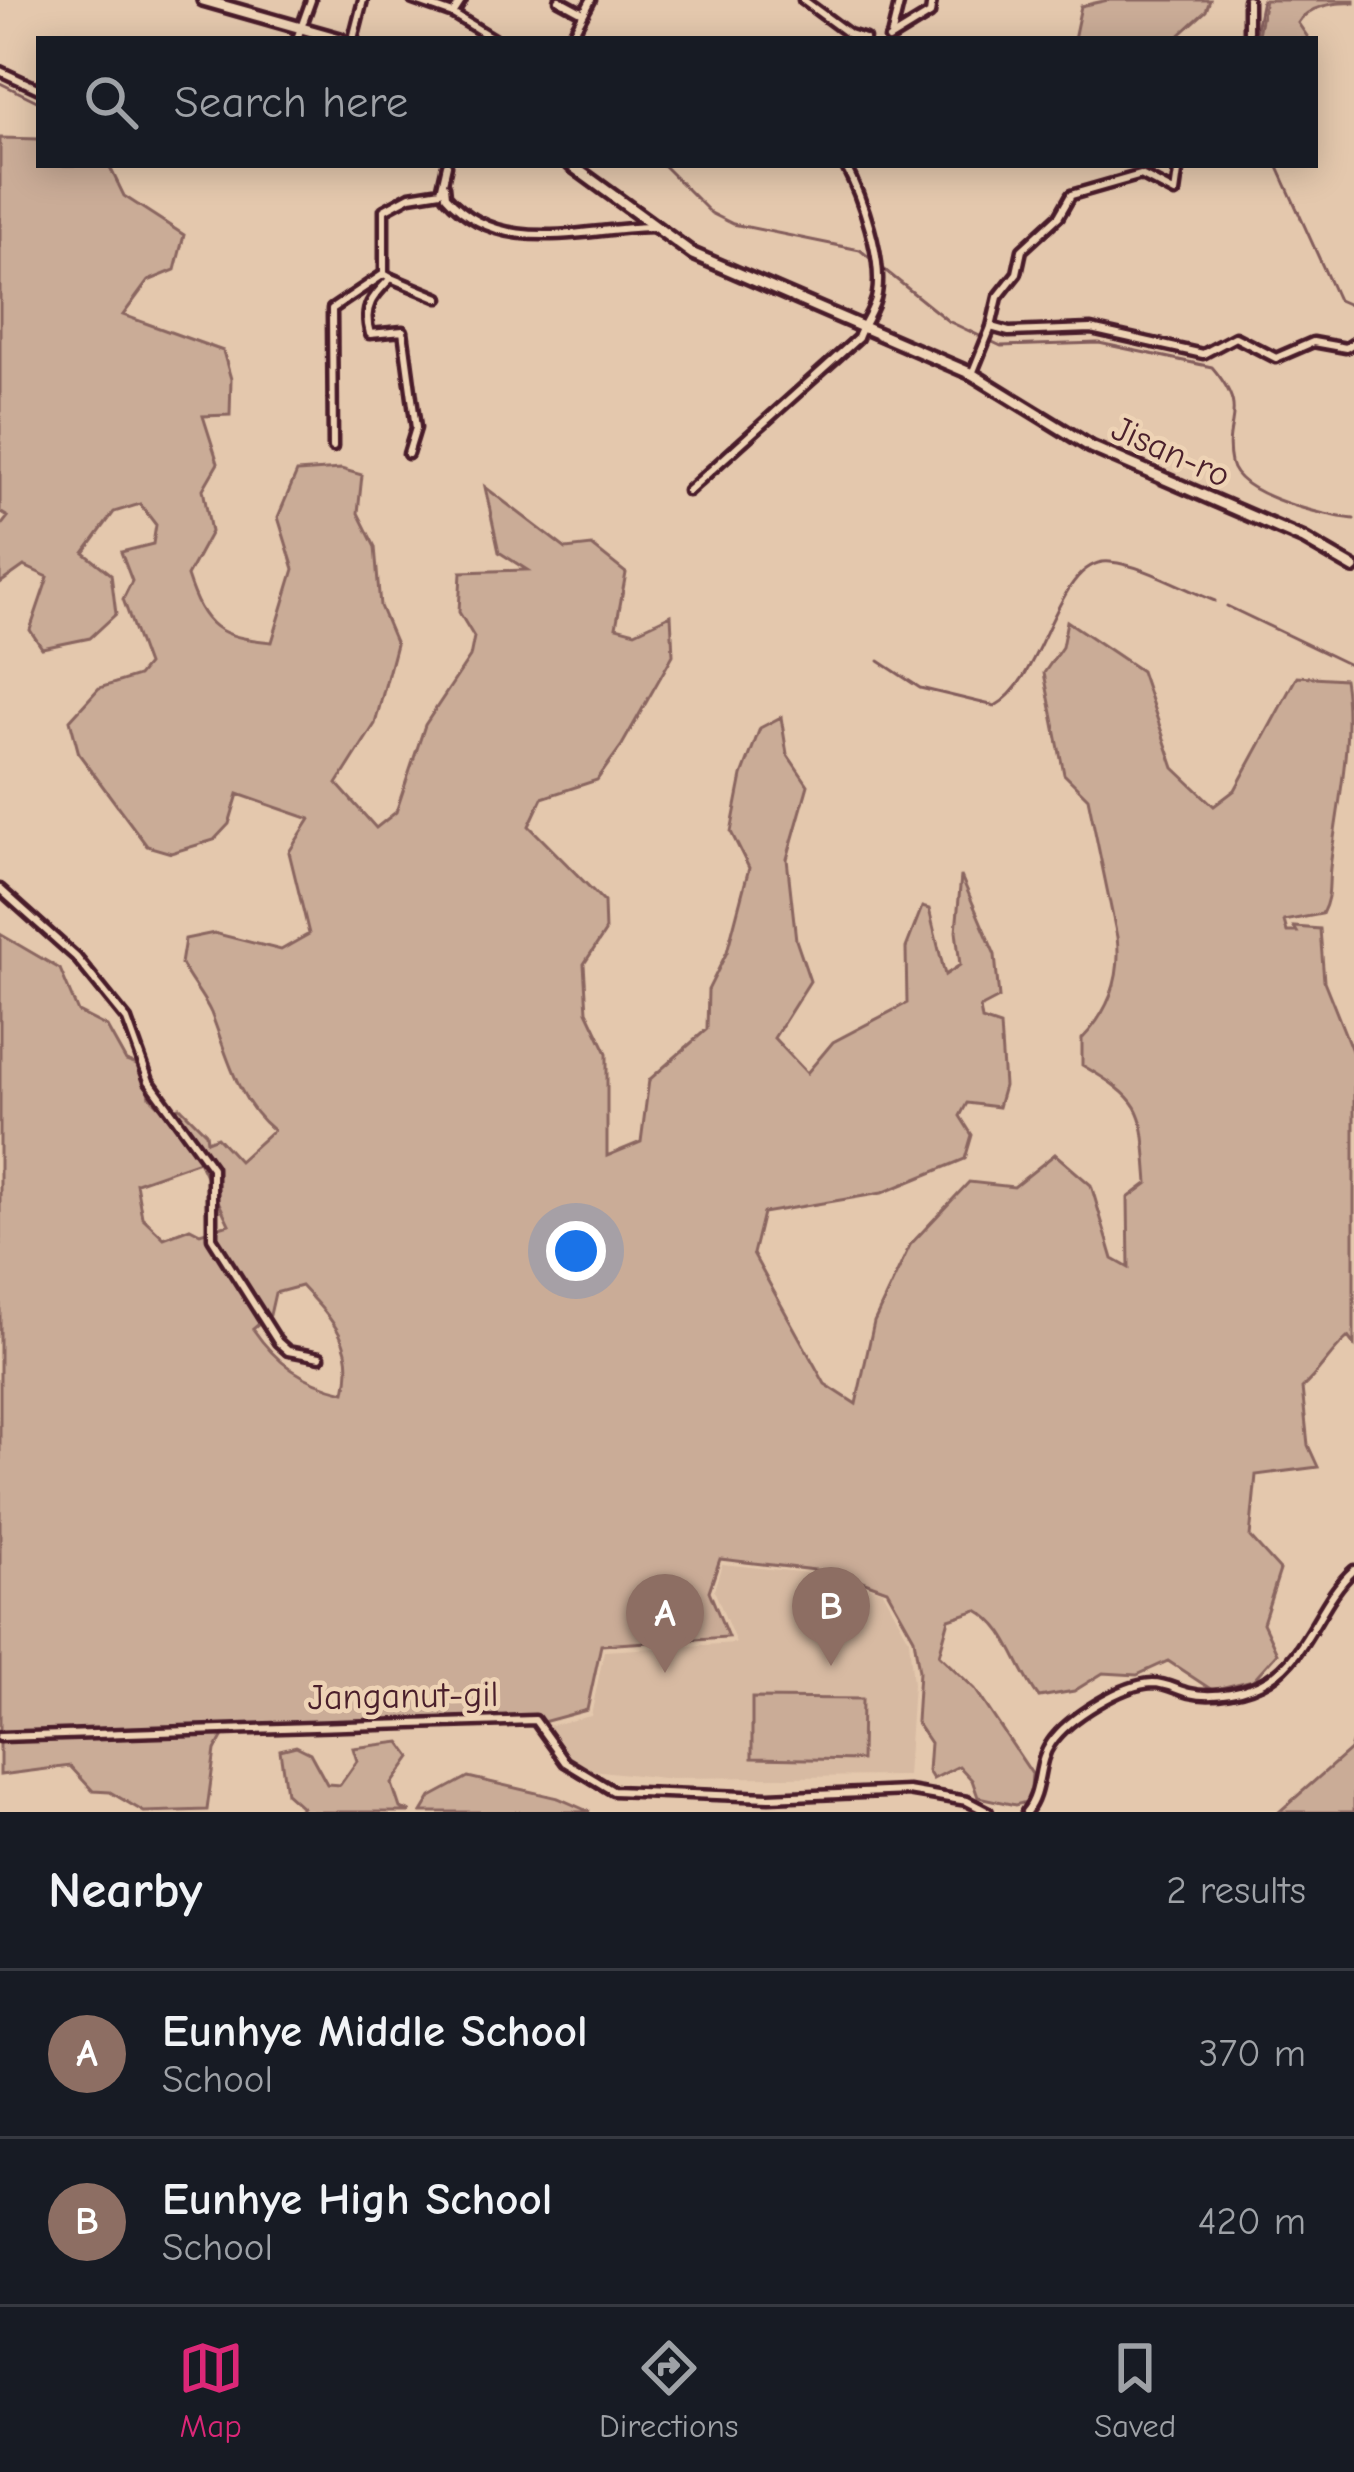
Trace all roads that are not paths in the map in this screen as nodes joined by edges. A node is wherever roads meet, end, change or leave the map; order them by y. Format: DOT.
graph roads {
  1 [pos="203,0"];
  2 [pos="311,0"];
  3 [pos="363,0"];
  4 [pos="413,0"];
  5 [pos="461,0"];
  6 [pos="560,0"];
  7 [pos="591,0"];
  8 [pos="803,0"];
  9 [pos="900,0"];
  10 [pos="932,0"];
  11 [pos="1248,0"];
  12 [pos="584,13"];
  13 [pos="453,14"];
  14 [pos="304,26"];
  15 [pos="299,36"];
  16 [pos="332,36"];
  17 [pos="354,36"];
  18 [pos="489,36"];
  19 [pos="571,36"];
  20 [pos="855,36"];
  21 [pos="891,36"];
  22 [pos="893,36"];
  23 [pos="1248,36"];
  24 [pos="0,70"];
  25 [pos="36,88"];
  26 [pos="447,168"];
  27 [pos="576,168"];
  28 [pos="846,168"];
  29 [pos="1178,168"];
  30 [pos="447,176"];
  31 [pos="655,227"];
  32 [pos="388,276"];
  33 [pos="439,298"];
  34 [pos="862,327"];
  35 [pos="990,331"];
  36 [pos="1354,343"];
  37 [pos="972,374"];
  38 [pos="333,447"];
  39 [pos="408,454"];
  40 [pos="688,491"];
  41 [pos="1354,568"];
  42 [pos="0,889"];
  43 [pos="320,1358"];
  44 [pos="1354,1570"];
  45 [pos="0,1737"];
  46 [pos="1027,1811"];
  47 [pos="988,1812"];
  1 -- 14 [label="main road"];
  2 -- 14 [label="street"];
  3 -- 17 [label="street"];
  4 -- 13 [label="street"];
  5 -- 13 [label="street"];
  6 -- 12 [label="street"];
  7 -- 12 [label="street"];
  8 -- 20 [label="street"];
  9 -- 21 [label="street"];
  10 -- 22 [label="street"];
  11 -- 23 [label="street"];
  12 -- 19 [label="street"];
  13 -- 18 [label="street"];
  14 -- 15 [label="street"];
  14 -- 16 [label="main road"];
  24 -- 25 [label="street"];
  26 -- 30 [label="street"];
  27 -- 31 [label="main road, Jisan-ro"];
  28 -- 34 [label="street"];
  29 -- 35 [label="street"];
  30 -- 31 [label="street"];
  30 -- 32 [label="street"];
  31 -- 34 [label="main road, Jisan-ro"];
  32 -- 33 [label="street"];
  32 -- 38 [label="street"];
  32 -- 39 [label="street"];
  34 -- 37 [label="main road, Jisan-ro"];
  34 -- 40 [label="street"];
  35 -- 36 [label="street"];
  35 -- 37 [label="street"];
  37 -- 41 [label="main road, Jisan-ro"];
  42 -- 43 [label="street"];
  44 -- 46 [label="street"];
  45 -- 47 [label="street, Janganut-gil"];
}
